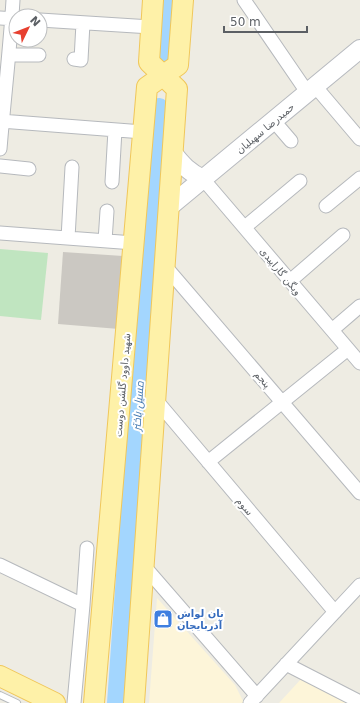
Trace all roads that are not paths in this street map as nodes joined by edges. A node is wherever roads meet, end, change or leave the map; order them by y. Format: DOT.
graph roads {
  1 [pos="153,0"];
  2 [pos="183,0"];
  3 [pos="244,0"];
  4 [pos="48,21"];
  5 [pos="83,23"];
  6 [pos="151,26"];
  7 [pos="9,48"];
  8 [pos="360,49"];
  9 [pos="9,55"];
  10 [pos="39,55"];
  11 [pos="74,59"];
  12 [pos="163,76"];
  13 [pos="311,89"];
  14 [pos="146,99"];
  15 [pos="2,102"];
  16 [pos="176,102"];
  17 [pos="273,120"];
  18 [pos="1,122"];
  19 [pos="115,130"];
  20 [pos="143,132"];
  21 [pos="360,139"];
  22 [pos="292,141"];
  23 [pos="0,149"];
  24 [pos="173,153"];
  25 [pos="0,166"];
  26 [pos="72,168"];
  27 [pos="30,169"];
  28 [pos="360,178"];
  29 [pos="203,179"];
  30 [pos="300,180"];
  31 [pos="112,182"];
  32 [pos="326,206"];
  33 [pos="169,207"];
  34 [pos="107,211"];
  35 [pos="245,228"];
  36 [pos="0,233"];
  37 [pos="343,235"];
  38 [pos="68,238"];
  39 [pos="105,241"];
  40 [pos="134,243"];
  41 [pos="165,266"];
  42 [pos="290,281"];
  43 [pos="360,306"];
  44 [pos="332,330"];
  45 [pos="348,349"];
  46 [pos="360,363"];
  47 [pos="156,400"];
  48 [pos="282,402"];
  49 [pos="208,462"];
  50 [pos="360,493"];
  51 [pos="87,548"];
  52 [pos="0,565"];
  53 [pos="144,566"];
  54 [pos="359,587"];
  55 [pos="83,605"];
  56 [pos="335,612"];
  57 [pos="286,664"];
  58 [pos="0,676"];
  59 [pos="0,695"];
  60 [pos="254,699"];
  61 [pos="360,702"];
  62 [pos="17,703"];
  63 [pos="55,703"];
  64 [pos="74,703"];
  65 [pos="94,703"];
  66 [pos="134,703"];
  1 -- 6 [label="main road"];
  2 -- 12 [label="main road, شهید داوود گلشن دوست"];
  3 -- 13 [label="street"];
  4 -- 5 [label="street"];
  5 -- 6 [label="street"];
  5 -- 11 [label="street"];
  6 -- 12 [label="main road"];
  7 -- 9 [label="street"];
  8 -- 13 [label="main road, حمیدرضا سهیلیان"];
  9 -- 10 [label="street"];
  9 -- 15 [label="street"];
  12 -- 14 [label="main road, شهید داوود گلشن دوست"];
  12 -- 16 [label="main road"];
  13 -- 17 [label="main road, حمیدرضا سهیلیان"];
  13 -- 21 [label="street"];
  14 -- 16 [label="main road"];
  14 -- 20 [label="main road, شهید داوود گلشن دوست"];
  15 -- 18 [label="street"];
  16 -- 24 [label="main road"];
  17 -- 22 [label="street"];
  17 -- 29 [label="main road, حمیدرضا سهیلیان"];
  18 -- 19 [label="street"];
  18 -- 23 [label="street"];
  19 -- 20 [label="street"];
  19 -- 31 [label="street"];
  20 -- 40 [label="main road, شهید داوود گلشن دوست"];
  24 -- 29 [label="main road"];
  24 -- 33 [label="main road"];
  25 -- 27 [label="street"];
  26 -- 38 [label="street"];
  28 -- 32 [label="street"];
  29 -- 33 [label="main road, حمیدرضا سهیلیان"];
  29 -- 35 [label="street, ویگن گاراپیدی"];
  30 -- 35 [label="street"];
  33 -- 41 [label="main road"];
  34 -- 39 [label="street"];
  35 -- 42 [label="street, ویگن گاراپیدی"];
  36 -- 38 [label="street"];
  37 -- 42 [label="street"];
  38 -- 39 [label="street"];
  39 -- 40 [label="street"];
  40 -- 65 [label="main road, شهید داوود گلشن دوست"];
  41 -- 47 [label="main road"];
  41 -- 48 [label="street, پنجم"];
  42 -- 44 [label="street, ویگن گاراپیدی"];
  43 -- 44 [label="street"];
  44 -- 45 [label="street, ویگن گاراپیدی"];
  45 -- 46 [label="street, ویگن گاراپیدی"];
  45 -- 48 [label="street"];
  47 -- 49 [label="street, سوم"];
  47 -- 53 [label="main road"];
  48 -- 49 [label="street"];
  48 -- 50 [label="street, پنجم"];
  49 -- 56 [label="street, سوم"];
  51 -- 55 [label="street"];
  52 -- 55 [label="street"];
  53 -- 60 [label="street"];
  53 -- 66 [label="main road"];
  54 -- 56 [label="street"];
  55 -- 64 [label="street"];
  56 -- 57 [label="street"];
  57 -- 60 [label="street"];
  57 -- 61 [label="street"];
  58 -- 63 [label="main road"];
  59 -- 62 [label="lane"];
}
